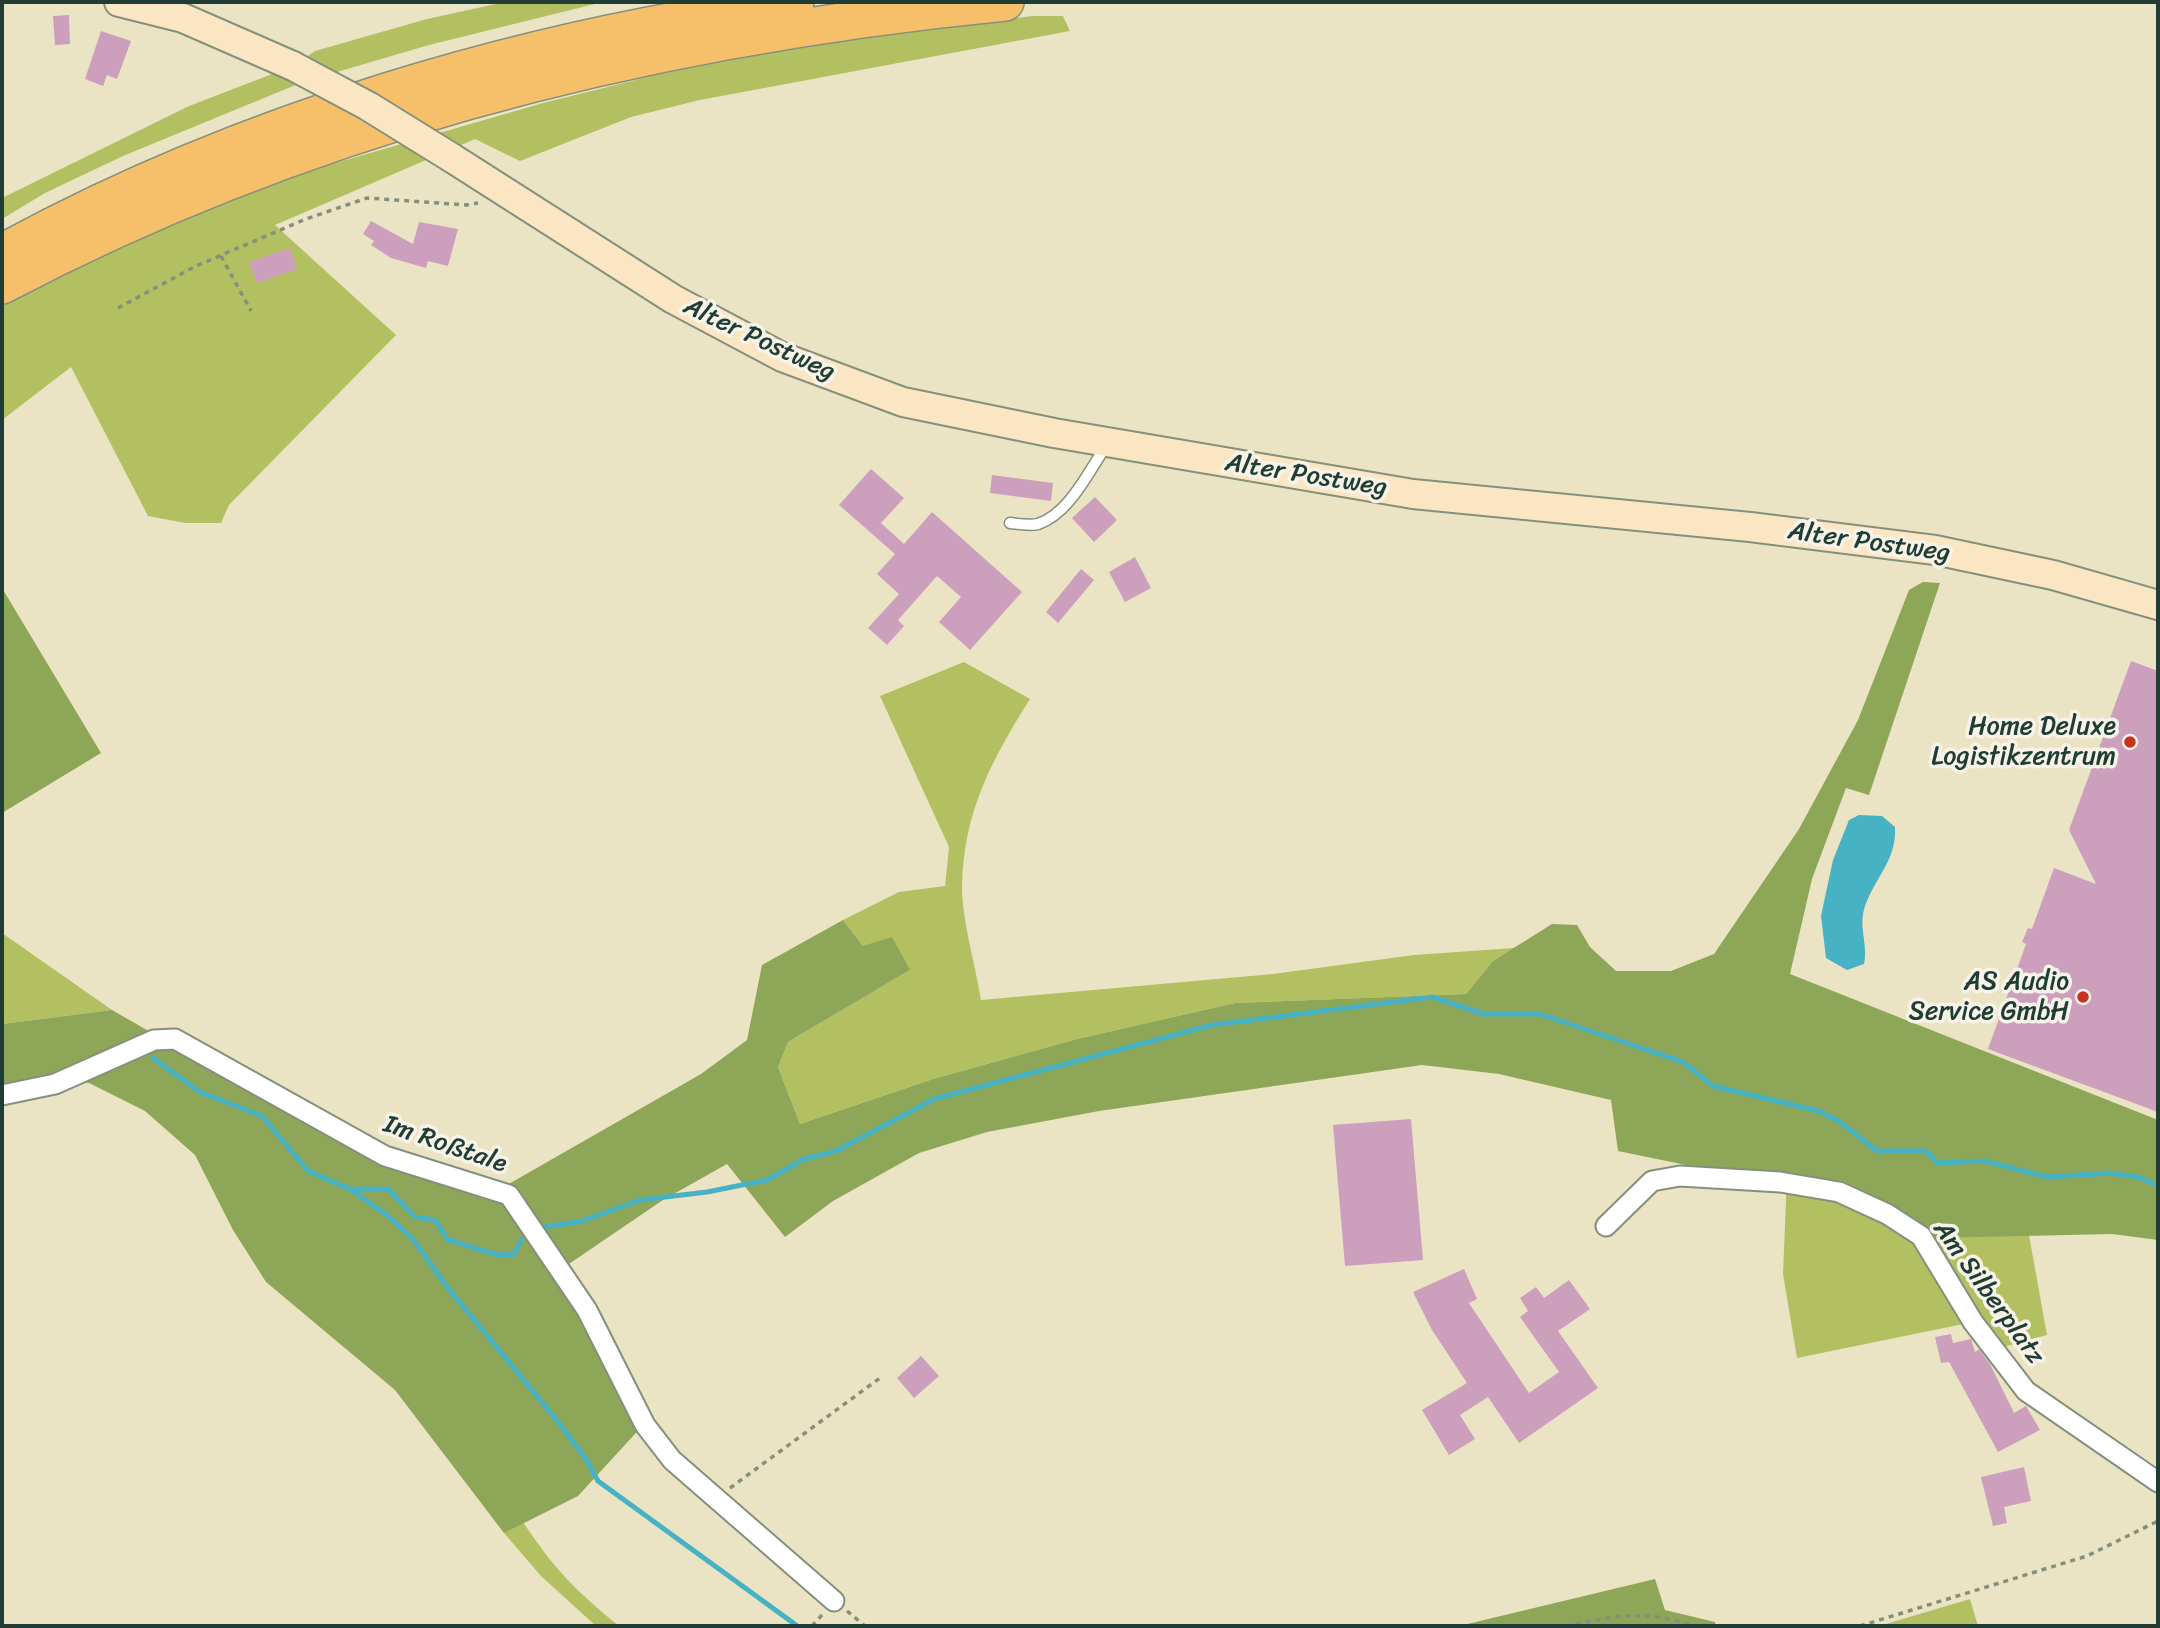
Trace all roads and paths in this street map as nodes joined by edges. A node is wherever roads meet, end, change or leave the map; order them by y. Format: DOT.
graph roads {
  1 [pos="119,2"];
  2 [pos="795,2"];
  3 [pos="1005,2"];
  4 [pos="504,190"];
  5 [pos="2,253"];
  6 [pos="221,256"];
  7 [pos="2,285"];
  8 [pos="118,308"];
  9 [pos="251,311"];
  10 [pos="1108,442"];
  11 [pos="1010,523"];
  12 [pos="2158,605"];
  13 [pos="2,1095"];
  14 [pos="1606,1226"];
  15 [pos="880,1378"];
  16 [pos="2158,1482"];
  17 [pos="714,1499"];
  18 [pos="2158,1521"];
  19 [pos="834,1601"];
  20 [pos="1566,1626"];
  21 [pos="1693,1626"];
  22 [pos="1860,1626"];
  1 -- 4 [label="street, Alter Postweg, bridge"];
  2 -- 5 [label="highway"];
  3 -- 7 [label="highway"];
  4 -- 6 [label="path"];
  4 -- 10 [label="street, Alter Postweg"];
  6 -- 8 [label="path"];
  6 -- 9 [label="path"];
  10 -- 11 [label="lane"];
  10 -- 12 [label="street, Alter Postweg"];
  13 -- 17 [label="street, Im Roßtale"];
  14 -- 16 [label="street, Am Silberplatz"];
  15 -- 17 [label="path"];
  17 -- 19 [label="street, Im Roßtale"];
  18 -- 22 [label="path"];
  20 -- 21 [label="path"];
}
